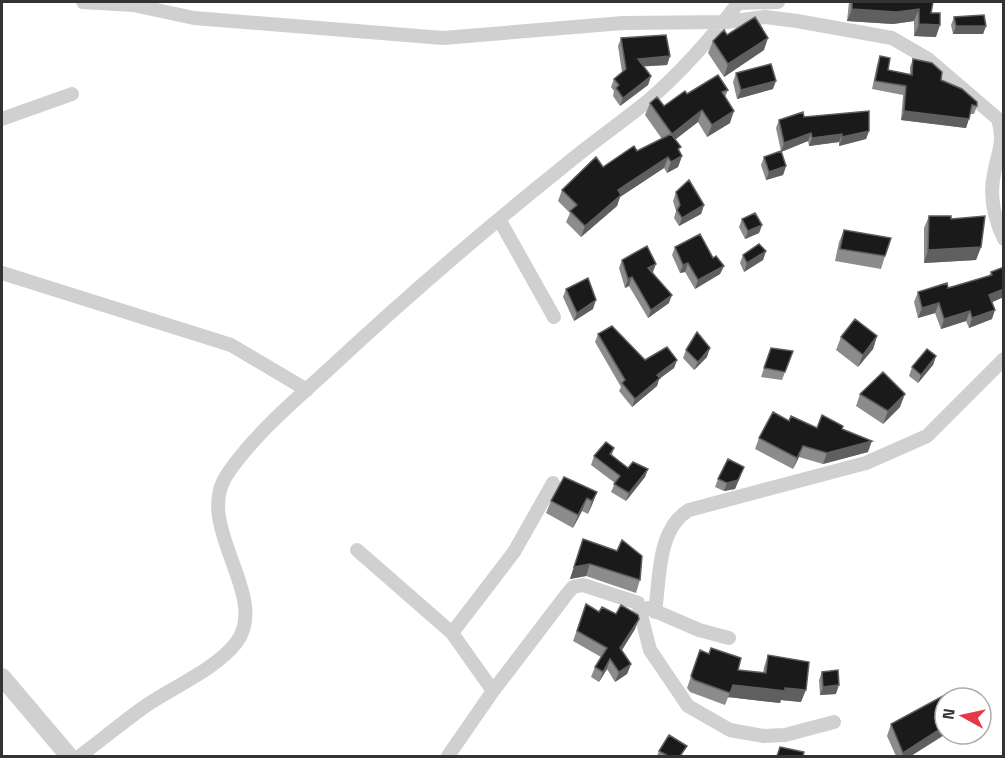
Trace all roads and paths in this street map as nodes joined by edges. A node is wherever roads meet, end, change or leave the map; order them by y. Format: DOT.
graph roads {
  1 [pos="83,2"];
  2 [pos="738,2"];
  3 [pos="778,2"];
  4 [pos="727,22"];
  5 [pos="72,93"];
  6 [pos="2,119"];
  7 [pos="499,219"];
  8 [pos="1004,239"];
  9 [pos="2,273"];
  10 [pos="554,317"];
  11 [pos="1004,359"];
  12 [pos="307,390"];
  13 [pos="553,483"];
  14 [pos="357,550"];
  15 [pos="638,603"];
  16 [pos="655,612"];
  17 [pos="452,633"];
  18 [pos="729,638"];
  19 [pos="2,677"];
  20 [pos="493,691"];
  21 [pos="834,722"];
  22 [pos="69,756"];
  23 [pos="80,756"];
  24 [pos="448,756"];
  1 -- 4 [label="street"];
  2 -- 3 [label="street"];
  2 -- 4 [label="street"];
  4 -- 7 [label="street"];
  4 -- 8 [label="street"];
  5 -- 6 [label="street"];
  7 -- 10 [label="street"];
  7 -- 12 [label="street"];
  9 -- 12 [label="street"];
  11 -- 16 [label="street"];
  12 -- 23 [label="street"];
  13 -- 17 [label="street"];
  14 -- 17 [label="street"];
  15 -- 16 [label="street"];
  15 -- 20 [label="street"];
  15 -- 21 [label="street"];
  16 -- 18 [label="street"];
  17 -- 20 [label="street"];
  19 -- 22 [label="street"];
  20 -- 24 [label="street"];
}
